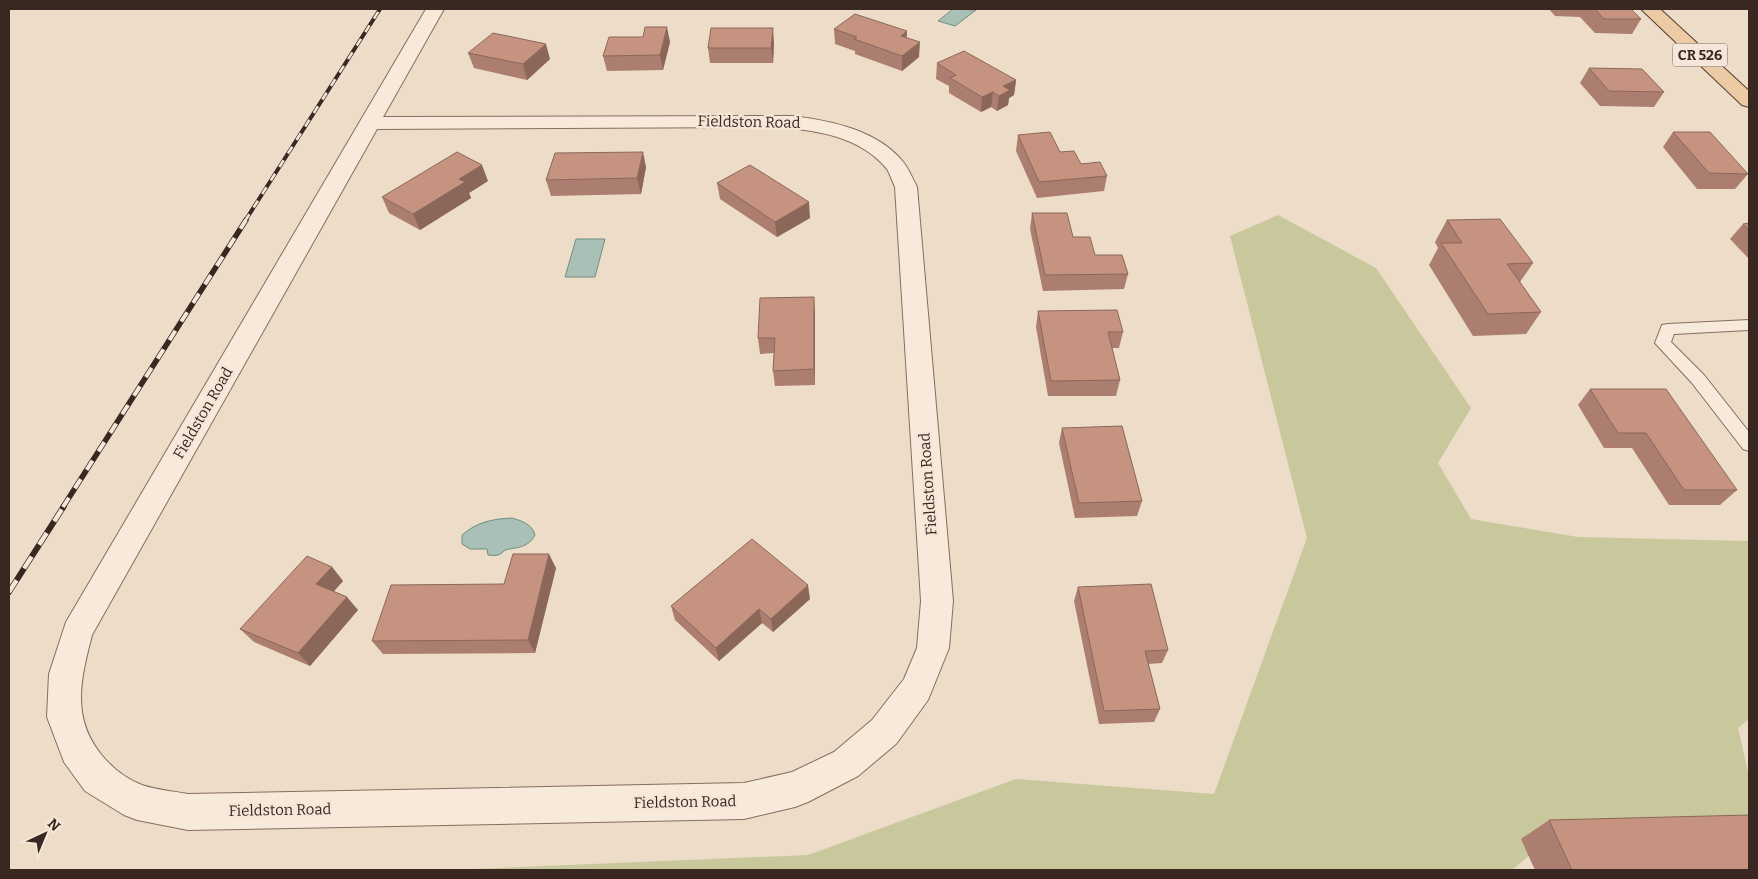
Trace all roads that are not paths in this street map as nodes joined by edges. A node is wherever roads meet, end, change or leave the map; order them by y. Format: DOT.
graph roads {
  1 [pos="435,9"];
  2 [pos="1650,9"];
  3 [pos="1749,101"];
  4 [pos="370,122"];
  5 [pos="1749,325"];
  6 [pos="1749,444"];
  1 -- 4 [label="street, Fieldston Road"];
  2 -- 3 [label="main road, CR 526"];
  4 -- 4 [label="street, Fieldston Road"];
  5 -- 6 [label="lane"];
}
